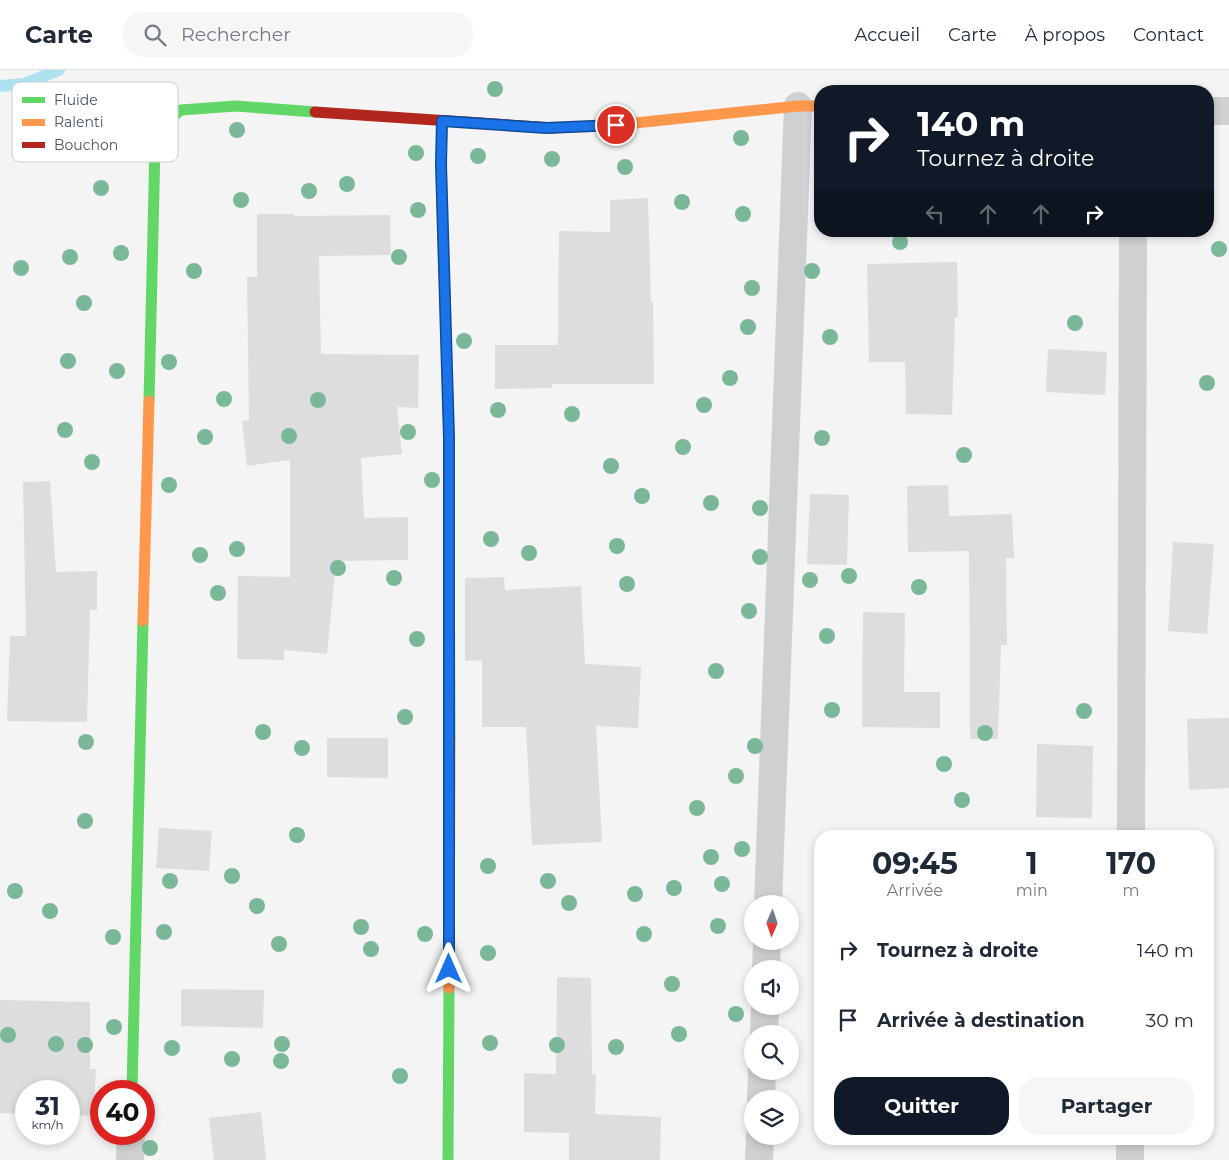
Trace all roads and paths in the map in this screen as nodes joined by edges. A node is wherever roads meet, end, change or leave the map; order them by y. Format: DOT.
graph roads {
  1 [pos="809,106"];
  2 [pos="1214,111"];
  3 [pos="1229,111"];
  4 [pos="178,112"];
  5 [pos="442,121"];
  6 [pos="155,162"];
  7 [pos="1133,237"];
  8 [pos="1131,830"];
  9 [pos="768,895"];
  10 [pos="132,1080"];
  11 [pos="131,1145"];
  12 [pos="760,1145"];
  13 [pos="1130,1145"];
  14 [pos="130,1160"];
  15 [pos="448,1160"];
  16 [pos="759,1160"];
  17 [pos="1130,1160"];
  1 -- 5 [label="street"];
  1 -- 9 [label="street"];
  2 -- 3 [label="street"];
  4 -- 5 [label="street"];
  5 -- 15 [label="street"];
  6 -- 10 [label="street"];
  7 -- 8 [label="street"];
  11 -- 14 [label="street"];
  12 -- 16 [label="street"];
  13 -- 17 [label="street"];
}
